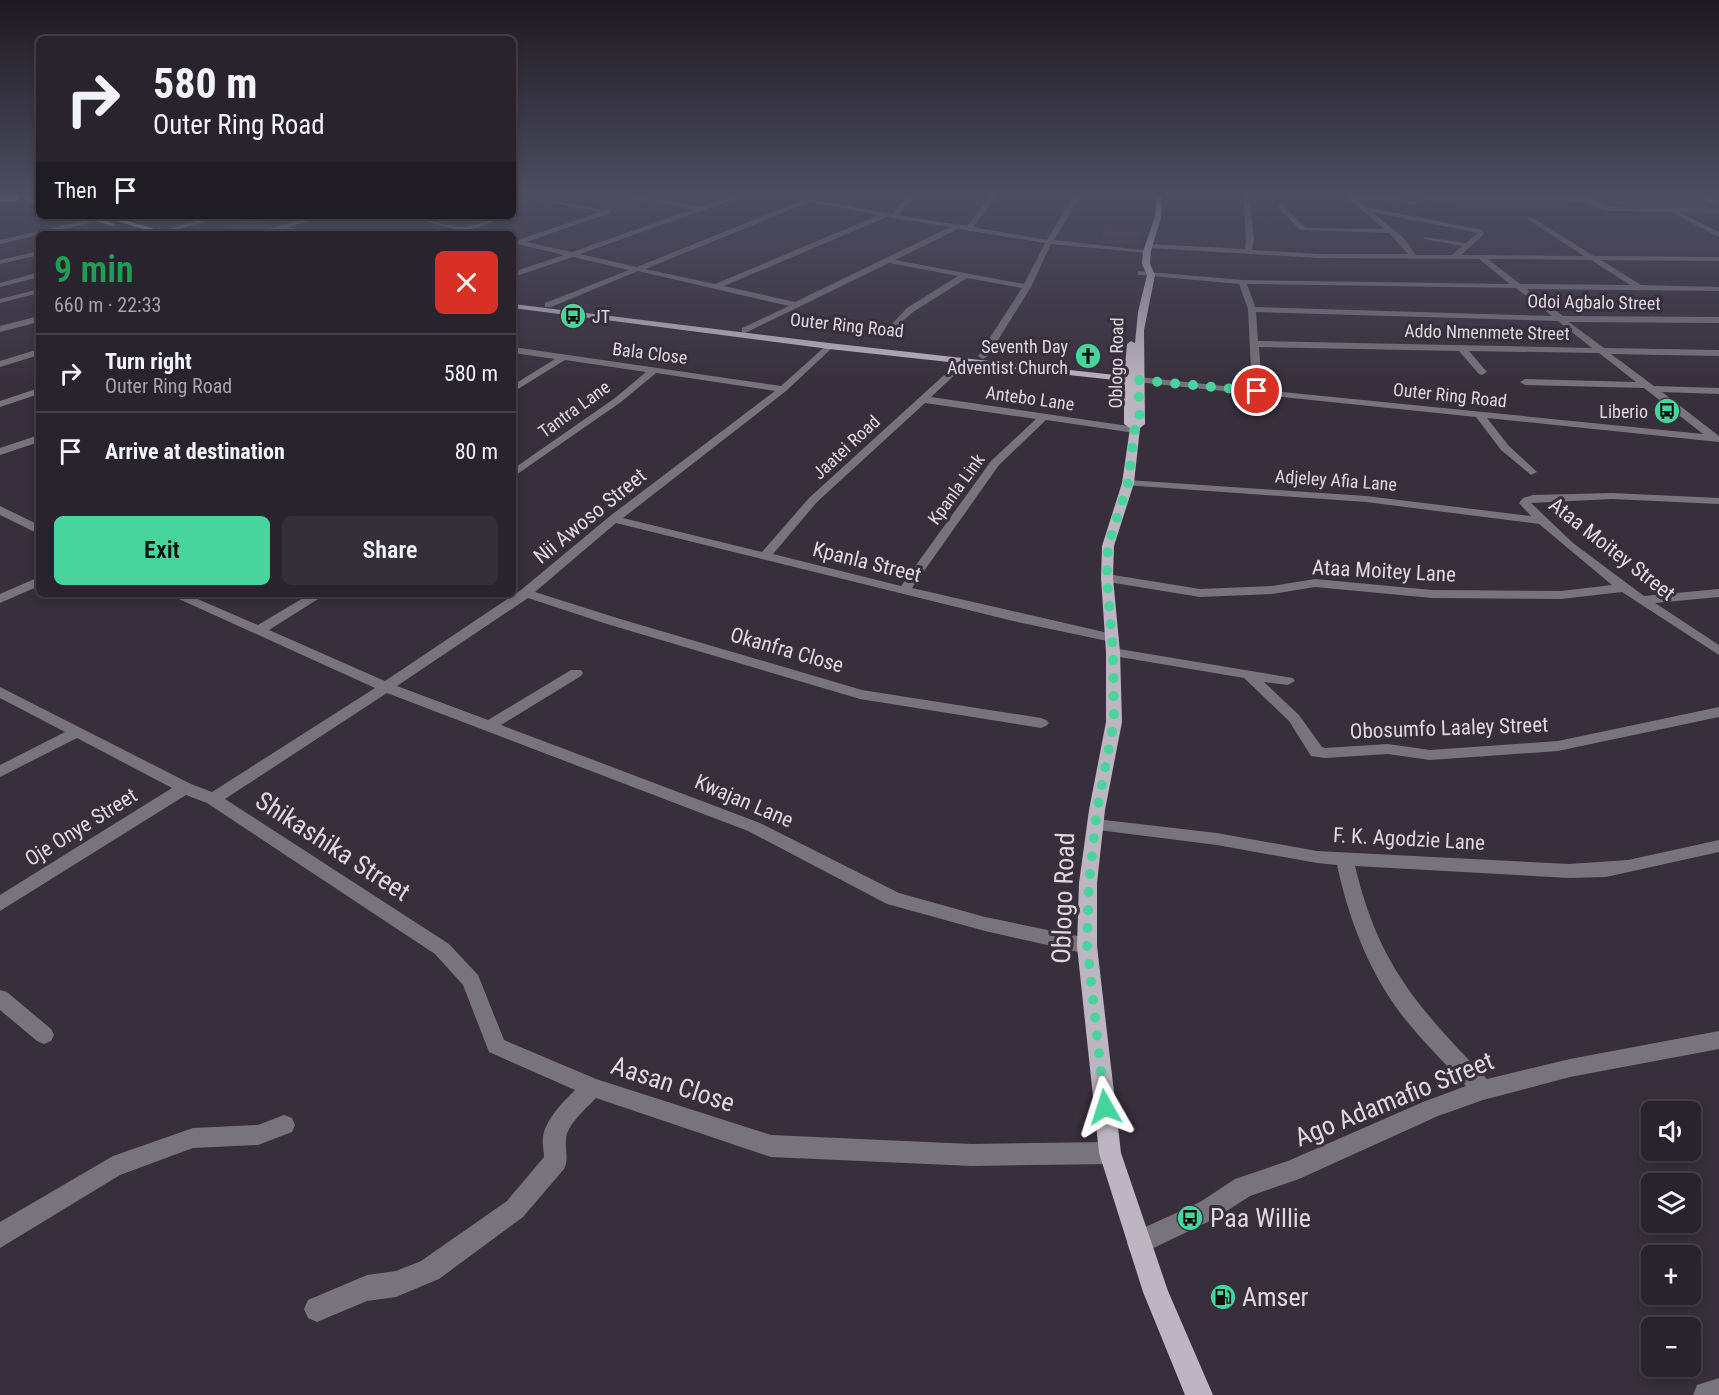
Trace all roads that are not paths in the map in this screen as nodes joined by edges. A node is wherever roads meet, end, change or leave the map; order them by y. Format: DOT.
graph roads {
  1 [pos="17,258"];
  2 [pos="564,258"];
  3 [pos="595,258"];
  4 [pos="665,258"];
  5 [pos="786,258"];
  6 [pos="897,258"];
  7 [pos="1041,258"];
  8 [pos="1147,258"];
  9 [pos="1482,258"];
  10 [pos="1594,258"];
  11 [pos="1607,258"];
  12 [pos="1719,259"];
  13 [pos="891,261"];
  14 [pos="0,262"];
  15 [pos="641,268"];
  16 [pos="516,274"];
  17 [pos="1146,274"];
  18 [pos="36,276"];
  19 [pos="964,276"];
  20 [pos="1242,282"];
  21 [pos="0,285"];
  22 [pos="718,286"];
  23 [pos="1518,286"];
  24 [pos="1027,287"];
  25 [pos="1640,288"];
  26 [pos="1719,289"];
  27 [pos="36,292"];
  28 [pos="0,301"];
  29 [pos="516,301"];
  30 [pos="548,305"];
  31 [pos="797,305"];
  32 [pos="516,306"];
  33 [pos="1252,309"];
  34 [pos="36,320"];
  35 [pos="1562,320"];
  36 [pos="1719,320"];
  37 [pos="896,324"];
  38 [pos="0,329"];
  39 [pos="745,330"];
  40 [pos="1254,345"];
  41 [pos="830,346"];
  42 [pos="1462,348"];
  43 [pos="516,350"];
  44 [pos="1602,350"];
  45 [pos="36,353"];
  46 [pos="1719,353"];
  47 [pos="983,356"];
  48 [pos="562,358"];
  49 [pos="0,364"];
  50 [pos="957,368"];
  51 [pos="654,370"];
  52 [pos="1482,372"];
  53 [pos="1133,376"];
  54 [pos="1525,382"];
  55 [pos="516,387"];
  56 [pos="1649,387"];
  57 [pos="783,389"];
  58 [pos="1257,391"];
  59 [pos="1719,391"];
  60 [pos="36,392"];
  61 [pos="921,399"];
  62 [pos="3,401"];
  63 [pos="1479,415"];
  64 [pos="1044,417"];
  65 [pos="1135,428"];
  66 [pos="36,439"];
  67 [pos="1717,439"];
  68 [pos="0,452"];
  69 [pos="516,472"];
  70 [pos="1531,472"];
  71 [pos="1128,483"];
  72 [pos="1719,501"];
  73 [pos="0,510"];
  74 [pos="614,519"];
  75 [pos="1541,521"];
  76 [pos="36,528"];
  77 [pos="764,557"];
  78 [pos="1107,579"];
  79 [pos="36,582"];
  80 [pos="1624,588"];
  81 [pos="905,590"];
  82 [pos="526,593"];
  83 [pos="1719,593"];
  84 [pos="182,597"];
  85 [pos="314,597"];
  86 [pos="0,599"];
  87 [pos="1642,600"];
  88 [pos="258,631"];
  89 [pos="1113,645"];
  90 [pos="1719,651"];
  91 [pos="576,673"];
  92 [pos="1248,674"];
  93 [pos="1288,681"];
  94 [pos="387,687"];
  95 [pos="0,692"];
  96 [pos="1719,712"];
  97 [pos="1041,723"];
  98 [pos="489,726"];
  99 [pos="77,732"];
  100 [pos="0,772"];
  101 [pos="185,788"];
  102 [pos="213,799"];
  103 [pos="1096,825"];
  104 [pos="1719,846"];
  105 [pos="1345,859"];
  106 [pos="0,904"];
  107 [pos="1087,945"];
  108 [pos="0,998"];
  109 [pos="44,1035"];
  110 [pos="1719,1040"];
  111 [pos="592,1087"];
  112 [pos="1483,1090"];
  113 [pos="284,1125"];
  114 [pos="1110,1153"];
  115 [pos="0,1236"];
  116 [pos="1139,1243"];
  117 [pos="317,1309"];
  118 [pos="1719,1391"];
  119 [pos="1199,1395"];
  120 [pos="1707,1395"];
  1 -- 14 [label="street"];
  2 -- 16 [label="street"];
  3 -- 15 [label="street"];
  4 -- 15 [label="street"];
  5 -- 22 [label="street"];
  6 -- 13 [label="street"];
  7 -- 24 [label="street"];
  8 -- 17 [label="main road"];
  9 -- 23 [label="street"];
  10 -- 25 [label="street"];
  11 -- 12 [label="street"];
  13 -- 19 [label="street"];
  13 -- 31 [label="street"];
  15 -- 22 [label="street"];
  15 -- 30 [label="street"];
  17 -- 20 [label="street"];
  17 -- 53 [label="main road, Oblogo Road"];
  18 -- 21 [label="street"];
  19 -- 24 [label="street"];
  19 -- 37 [label="street"];
  20 -- 23 [label="street"];
  20 -- 33 [label="street"];
  22 -- 31 [label="street"];
  23 -- 25 [label="street"];
  23 -- 35 [label="street"];
  24 -- 47 [label="street"];
  25 -- 26 [label="street"];
  27 -- 28 [label="street"];
  29 -- 30 [label="main road, Outer Ring Road"];
  30 -- 39 [label="main road, Outer Ring Road"];
  31 -- 39 [label="street"];
  32 -- 41 [label="main road, Outer Ring Road"];
  33 -- 35 [label="street, Odoi Agbalo Street"];
  33 -- 40 [label="street"];
  34 -- 38 [label="street"];
  35 -- 36 [label="street, Odoi Agbalo Street"];
  35 -- 44 [label="street"];
  39 -- 47 [label="main road, Outer Ring Road"];
  40 -- 42 [label="street, Addo Nmenmete Street"];
  40 -- 58 [label="street"];
  41 -- 53 [label="main road, Outer Ring Road"];
  41 -- 57 [label="street, Nii Awoso Street"];
  42 -- 44 [label="street, Addo Nmenmete Street"];
  42 -- 52 [label="street"];
  43 -- 48 [label="street, Bala Close"];
  44 -- 46 [label="street, Addo Nmenmete Street"];
  44 -- 56 [label="street"];
  45 -- 49 [label="street"];
  47 -- 53 [label="main road, Outer Ring Road"];
  48 -- 51 [label="street, Bala Close"];
  48 -- 55 [label="street"];
  50 -- 61 [label="street, Jaatei Road"];
  51 -- 57 [label="street, Bala Close"];
  51 -- 69 [label="street, Tantra Lane"];
  53 -- 58 [label="street, Outer Ring Road"];
  53 -- 65 [label="main road, Oblogo Road"];
  54 -- 56 [label="street"];
  56 -- 59 [label="street"];
  56 -- 67 [label="street"];
  57 -- 74 [label="street, Nii Awoso Street"];
  58 -- 63 [label="street, Outer Ring Road"];
  60 -- 62 [label="street"];
  61 -- 64 [label="street, Antebo Lane"];
  61 -- 77 [label="street, Jaatei Road"];
  63 -- 67 [label="street, Outer Ring Road"];
  63 -- 70 [label="street"];
  64 -- 65 [label="street, Antebo Lane"];
  64 -- 81 [label="street, Kpanla Link"];
  65 -- 71 [label="main road, Oblogo Road"];
  66 -- 68 [label="street"];
  71 -- 75 [label="street, Adjeley Afia Lane"];
  71 -- 78 [label="main road, Oblogo Road"];
  72 -- 75 [label="street, Ataa Moitey Street"];
  73 -- 76 [label="street"];
  74 -- 77 [label="street, Kpanla Street"];
  74 -- 82 [label="street, Nii Awoso Street"];
  75 -- 80 [label="street, Ataa Moitey Street"];
  77 -- 81 [label="street, Kpanla Street"];
  78 -- 80 [label="street, Ataa Moitey Lane"];
  78 -- 89 [label="main road, Oblogo Road"];
  79 -- 86 [label="street"];
  80 -- 87 [label="street, Ataa Moitey Street"];
  81 -- 89 [label="street, Kpanla Street"];
  82 -- 94 [label="street, Nii Awoso Street"];
  82 -- 97 [label="street, Okanfra Close"];
  83 -- 87 [label="street"];
  84 -- 88 [label="street, Kwajan Lane"];
  85 -- 88 [label="street"];
  87 -- 90 [label="street, Ataa Moitey Street"];
  88 -- 94 [label="street, Kwajan Lane"];
  89 -- 92 [label="street, Kpanla Street"];
  89 -- 103 [label="main road, Oblogo Road"];
  91 -- 98 [label="street"];
  92 -- 93 [label="street, Kpanla Street"];
  92 -- 96 [label="street, Obosumfo Laaley Street"];
  94 -- 98 [label="street, Kwajan Lane"];
  94 -- 102 [label="street, Nii Awoso Street"];
  95 -- 99 [label="street, Shikashika Street"];
  98 -- 107 [label="street, Kwajan Lane"];
  99 -- 100 [label="street"];
  99 -- 101 [label="street, Shikashika Street"];
  101 -- 102 [label="street, Shikashika Street"];
  101 -- 106 [label="street, Oje Onye Street"];
  102 -- 111 [label="street, Shikashika Street"];
  103 -- 105 [label="street, F. K. Agodzie Lane"];
  103 -- 107 [label="main road, Oblogo Road"];
  104 -- 105 [label="street, F. K. Agodzie Lane"];
  105 -- 112 [label="street"];
  107 -- 114 [label="main road, Oblogo Road"];
  108 -- 109 [label="street"];
  110 -- 112 [label="street, Ago Adamafio Street"];
  111 -- 114 [label="street, Aasan Close"];
  111 -- 117 [label="street, Aasan Close"];
  112 -- 116 [label="street, Ago Adamafio Street"];
  113 -- 115 [label="street"];
  114 -- 116 [label="main road, Oblogo Road"];
  116 -- 119 [label="main road, Oblogo Road"];
  118 -- 120 [label="street"];
}
